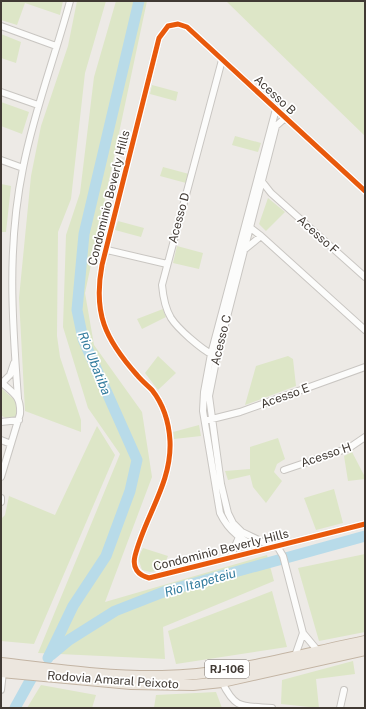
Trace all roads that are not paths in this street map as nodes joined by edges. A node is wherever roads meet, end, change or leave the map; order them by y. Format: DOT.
graph roads {
  1 [pos="70,1"];
  2 [pos="1,26"];
  3 [pos="168,26"];
  4 [pos="56,46"];
  5 [pos="222,60"];
  6 [pos="1,92"];
  7 [pos="38,105"];
  8 [pos="276,109"];
  9 [pos="286,118"];
  10 [pos="273,125"];
  11 [pos="1,160"];
  12 [pos="23,168"];
  13 [pos="260,179"];
  14 [pos="365,191"];
  15 [pos="256,193"];
  16 [pos="272,193"];
  17 [pos="247,226"];
  18 [pos="261,236"];
  19 [pos="107,250"];
  20 [pos="244,250"];
  21 [pos="167,264"];
  22 [pos="365,276"];
  23 [pos="365,330"];
  24 [pos="214,355"];
  25 [pos="15,360"];
  26 [pos="365,367"];
  27 [pos="2,383"];
  28 [pos="18,398"];
  29 [pos="18,420"];
  30 [pos="204,420"];
  31 [pos="212,420"];
  32 [pos="1,422"];
  33 [pos="365,437"];
  34 [pos="1,440"];
  35 [pos="11,444"];
  36 [pos="2,465"];
  37 [pos="284,470"];
  38 [pos="1,477"];
  39 [pos="1,498"];
  40 [pos="1,502"];
  41 [pos="365,524"];
  42 [pos="238,537"];
  43 [pos="288,543"];
  44 [pos="274,546"];
  45 [pos="261,549"];
  46 [pos="230,558"];
  47 [pos="284,559"];
  48 [pos="302,633"];
  49 [pos="365,641"];
  50 [pos="365,650"];
  51 [pos="318,651"];
  52 [pos="295,656"];
  53 [pos="7,669"];
  54 [pos="59,673"];
  55 [pos="222,682"];
  56 [pos="1,690"];
  57 [pos="344,690"];
  58 [pos="232,706"];
  59 [pos="272,708"];
  60 [pos="340,708"];
  1 -- 4 [label="street"];
  2 -- 4 [label="street"];
  3 -- 5 [label="street, Acesso B"];
  3 -- 19 [label="street, Condominio Beverly Hills"];
  4 -- 7 [label="street"];
  5 -- 8 [label="street, Acesso B"];
  5 -- 21 [label="street, Acesso D"];
  6 -- 7 [label="street"];
  7 -- 12 [label="street"];
  8 -- 9 [label="street, Acesso B"];
  8 -- 10 [label="street, Acesso C"];
  9 -- 10 [label="street"];
  9 -- 14 [label="street, Acesso B"];
  10 -- 13 [label="street, Acesso C"];
  11 -- 12 [label="street"];
  12 -- 25 [label="street"];
  13 -- 15 [label="street, Acesso C"];
  13 -- 16 [label="street, Acesso F"];
  15 -- 16 [label="street"];
  15 -- 17 [label="street, Acesso C"];
  16 -- 22 [label="street, Acesso F"];
  17 -- 18 [label="street"];
  17 -- 20 [label="street, Acesso C"];
  17 -- 24 [label="street, Acesso C"];
  18 -- 20 [label="street"];
  18 -- 23 [label="street"];
  19 -- 21 [label="street"];
  19 -- 46 [label="street, Condominio Beverly Hills"];
  20 -- 24 [label="street, Acesso C"];
  21 -- 24 [label="street, Acesso D"];
  24 -- 30 [label="street, Acesso C"];
  24 -- 31 [label="street, Acesso C"];
  25 -- 27 [label="street"];
  25 -- 28 [label="street"];
  26 -- 31 [label="street, Acesso E"];
  27 -- 28 [label="street"];
  28 -- 29 [label="street"];
  29 -- 32 [label="street"];
  29 -- 35 [label="street"];
  30 -- 31 [label="street, Acesso E"];
  30 -- 42 [label="street, Acesso C"];
  31 -- 44 [label="street, Acesso C"];
  33 -- 37 [label="street, Acesso H"];
  34 -- 35 [label="street"];
  35 -- 36 [label="street"];
  36 -- 38 [label="street"];
  39 -- 40 [label="street"];
  41 -- 43 [label="street, Condominio Beverly Hills"];
  42 -- 45 [label="street, Acesso C"];
  42 -- 46 [label="street"];
  43 -- 44 [label="street, Condominio Beverly Hills"];
  43 -- 47 [label="street"];
  44 -- 45 [label="street, Condominio Beverly Hills"];
  44 -- 47 [label="street"];
  45 -- 46 [label="street, Condominio Beverly Hills"];
  47 -- 48 [label="street"];
  48 -- 51 [label="street"];
  48 -- 52 [label="street"];
  49 -- 51 [label="highway, Rodovia Amaral Peixoto / RJ-106"];
  50 -- 55 [label="highway, Rodovia Amaral Peixoto / RJ-106"];
  51 -- 52 [label="highway, Rodovia Amaral Peixoto / RJ-106"];
  52 -- 54 [label="highway, Rodovia Amaral Peixoto / RJ-106"];
  53 -- 54 [label="highway, Rodovia Amaral Peixoto / RJ-106"];
  53 -- 56 [label="street"];
  54 -- 55 [label="highway, Rodovia Amaral Peixoto / RJ-106"];
  55 -- 58 [label="street"];
  57 -- 60 [label="street"];
  58 -- 59 [label="street"];
}
